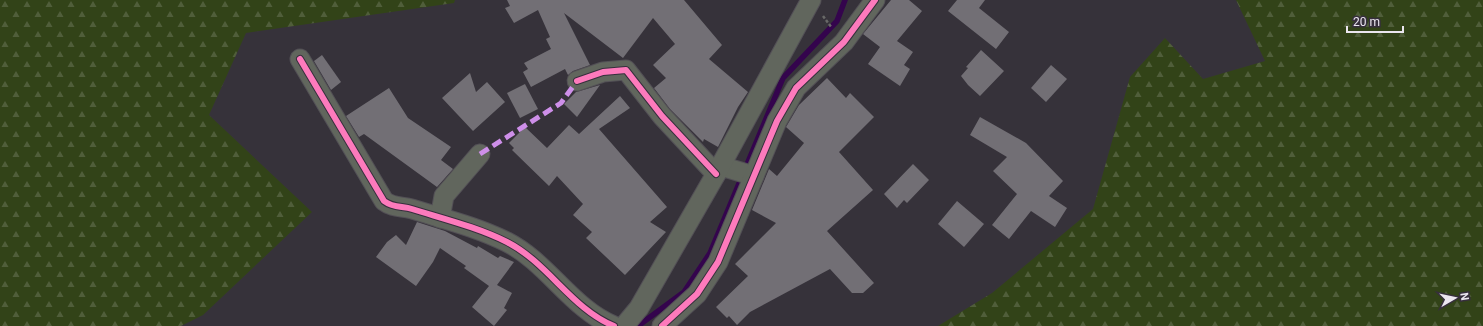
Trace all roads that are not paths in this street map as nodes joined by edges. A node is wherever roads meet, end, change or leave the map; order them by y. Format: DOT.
graph roads {
  1 [pos="875,0"];
  2 [pos="816,6"];
  3 [pos="300,59"];
  4 [pos="577,81"];
  5 [pos="480,154"];
  6 [pos="719,170"];
  7 [pos="754,176"];
  8 [pos="440,218"];
  9 [pos="614,326"];
  10 [pos="624,326"];
  11 [pos="662,326"];
  1 -- 7 [label="street"];
  2 -- 6 [label="street"];
  3 -- 8 [label="street"];
  4 -- 6 [label="street"];
  5 -- 8 [label="street"];
  6 -- 7 [label="street"];
  6 -- 10 [label="street"];
  7 -- 11 [label="street"];
  8 -- 9 [label="street"];
}
